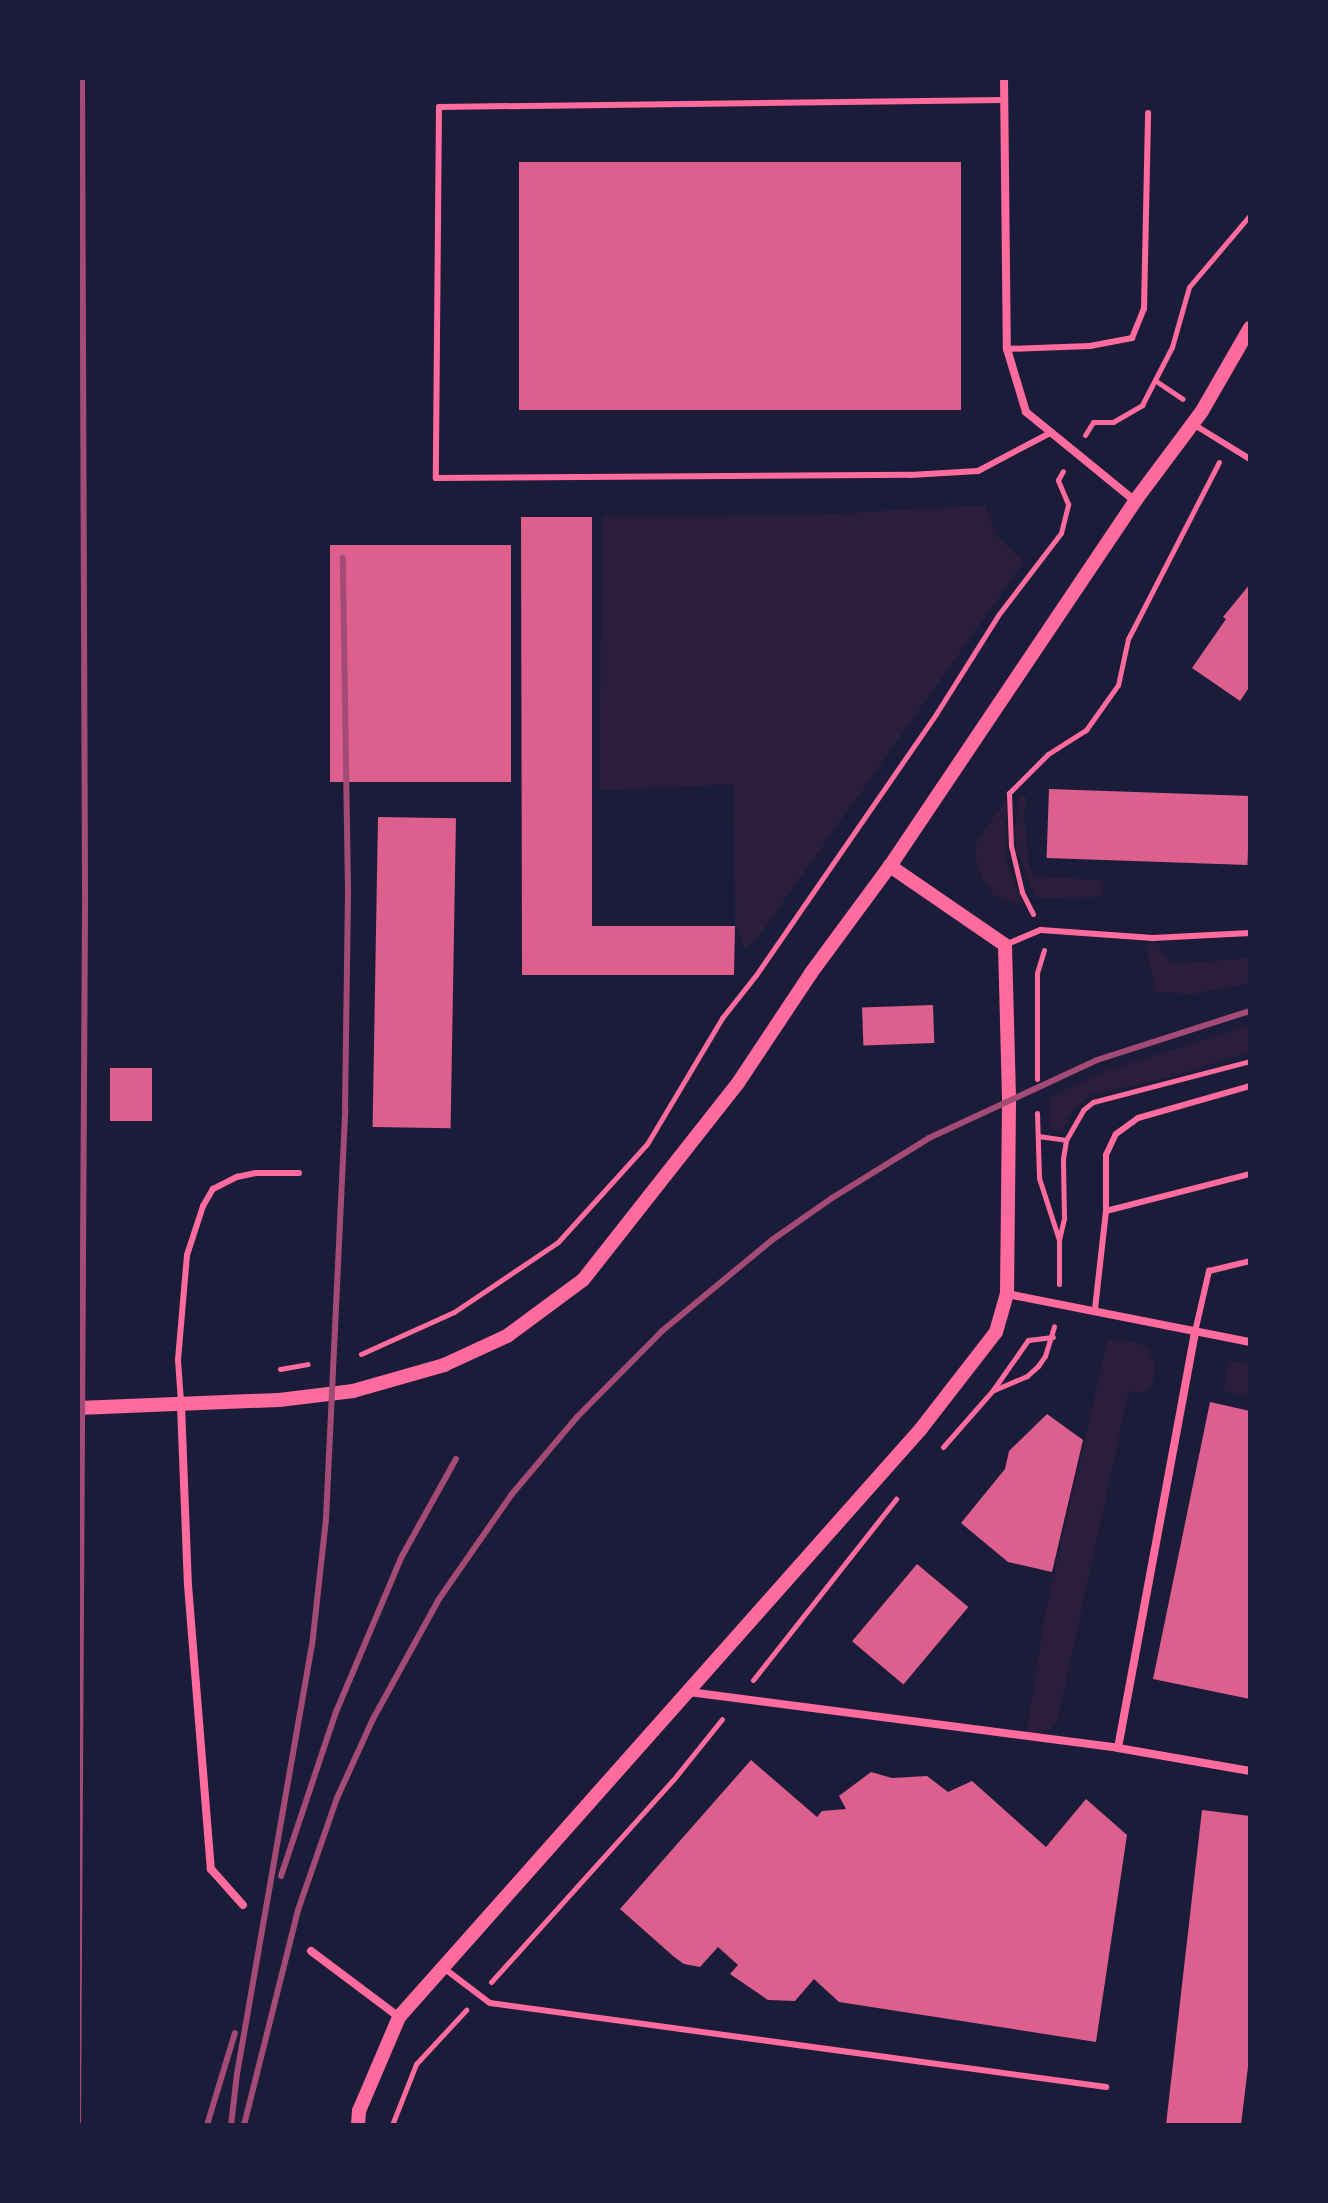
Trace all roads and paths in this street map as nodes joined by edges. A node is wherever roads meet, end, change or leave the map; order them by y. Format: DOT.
graph roads {
  1 [pos="1004,78"];
  2 [pos="1004,100"];
  3 [pos="1148,113"];
  4 [pos="1250,215"];
  5 [pos="1250,328"];
  6 [pos="1007,349"];
  7 [pos="1156,381"];
  8 [pos="1202,411"];
  9 [pos="1193,424"];
  10 [pos="1050,433"];
  11 [pos="1228,446"];
  12 [pos="1074,454"];
  13 [pos="1250,459"];
  14 [pos="1135,501"];
  15 [pos="1048,754"];
  16 [pos="890,866"];
  17 [pos="1250,933"];
  18 [pos="1005,945"];
  19 [pos="1250,1086"];
  20 [pos="1038,1136"];
  21 [pos="1066,1140"];
  22 [pos="299,1173"];
  23 [pos="1250,1174"];
  24 [pos="1106,1211"];
  25 [pos="1250,1261"];
  26 [pos="1007,1294"];
  27 [pos="1095,1309"];
  28 [pos="1195,1332"];
  29 [pos="1250,1342"];
  30 [pos="361,1354"];
  31 [pos="308,1364"];
  32 [pos="280,1369"];
  33 [pos="993,1390"];
  34 [pos="181,1405"];
  35 [pos="78,1408"];
  36 [pos="941,1449"];
  37 [pos="899,1496"];
  38 [pos="689,1692"];
  39 [pos="738,1699"];
  40 [pos="1118,1748"];
  41 [pos="1250,1771"];
  42 [pos="243,1905"];
  43 [pos="311,1951"];
  44 [pos="445,1969"];
  45 [pos="479,1995"];
  46 [pos="399,2017"];
  47 [pos="1106,2087"];
  48 [pos="358,2125"];
  49 [pos="392,2125"];
  1 -- 2 [label="street"];
  2 -- 6 [label="street"];
  2 -- 10 [label="lane"];
  3 -- 6 [label="lane"];
  4 -- 7 [label="path"];
  5 -- 8 [label="street"];
  6 -- 10 [label="street"];
  7 -- 8 [label="path"];
  7 -- 12 [label="path"];
  8 -- 9 [label="street"];
  9 -- 11 [label="lane"];
  9 -- 14 [label="street"];
  10 -- 12 [label="street"];
  11 -- 13 [label="lane"];
  11 -- 15 [label="path"];
  12 -- 14 [label="street"];
  12 -- 30 [label="path"];
  14 -- 16 [label="street"];
  16 -- 18 [label="street"];
  16 -- 34 [label="street"];
  17 -- 18 [label="lane"];
  18 -- 26 [label="street"];
  19 -- 24 [label="lane"];
  20 -- 21 [label="path"];
  22 -- 34 [label="lane"];
  23 -- 24 [label="lane"];
  24 -- 27 [label="lane"];
  25 -- 28 [label="lane"];
  26 -- 27 [label="street"];
  26 -- 38 [label="street"];
  27 -- 28 [label="street"];
  28 -- 29 [label="street"];
  28 -- 40 [label="street"];
  31 -- 32 [label="path"];
  33 -- 33 [label="path"];
  33 -- 36 [label="path"];
  34 -- 35 [label="street"];
  34 -- 42 [label="street"];
  37 -- 39 [label="path"];
  38 -- 39 [label="street"];
  38 -- 44 [label="street"];
  39 -- 40 [label="street"];
  39 -- 45 [label="path"];
  40 -- 41 [label="street"];
  43 -- 46 [label="street"];
  44 -- 45 [label="lane"];
  44 -- 46 [label="street"];
  45 -- 47 [label="lane"];
  45 -- 49 [label="path"];
  46 -- 48 [label="street"];
}
